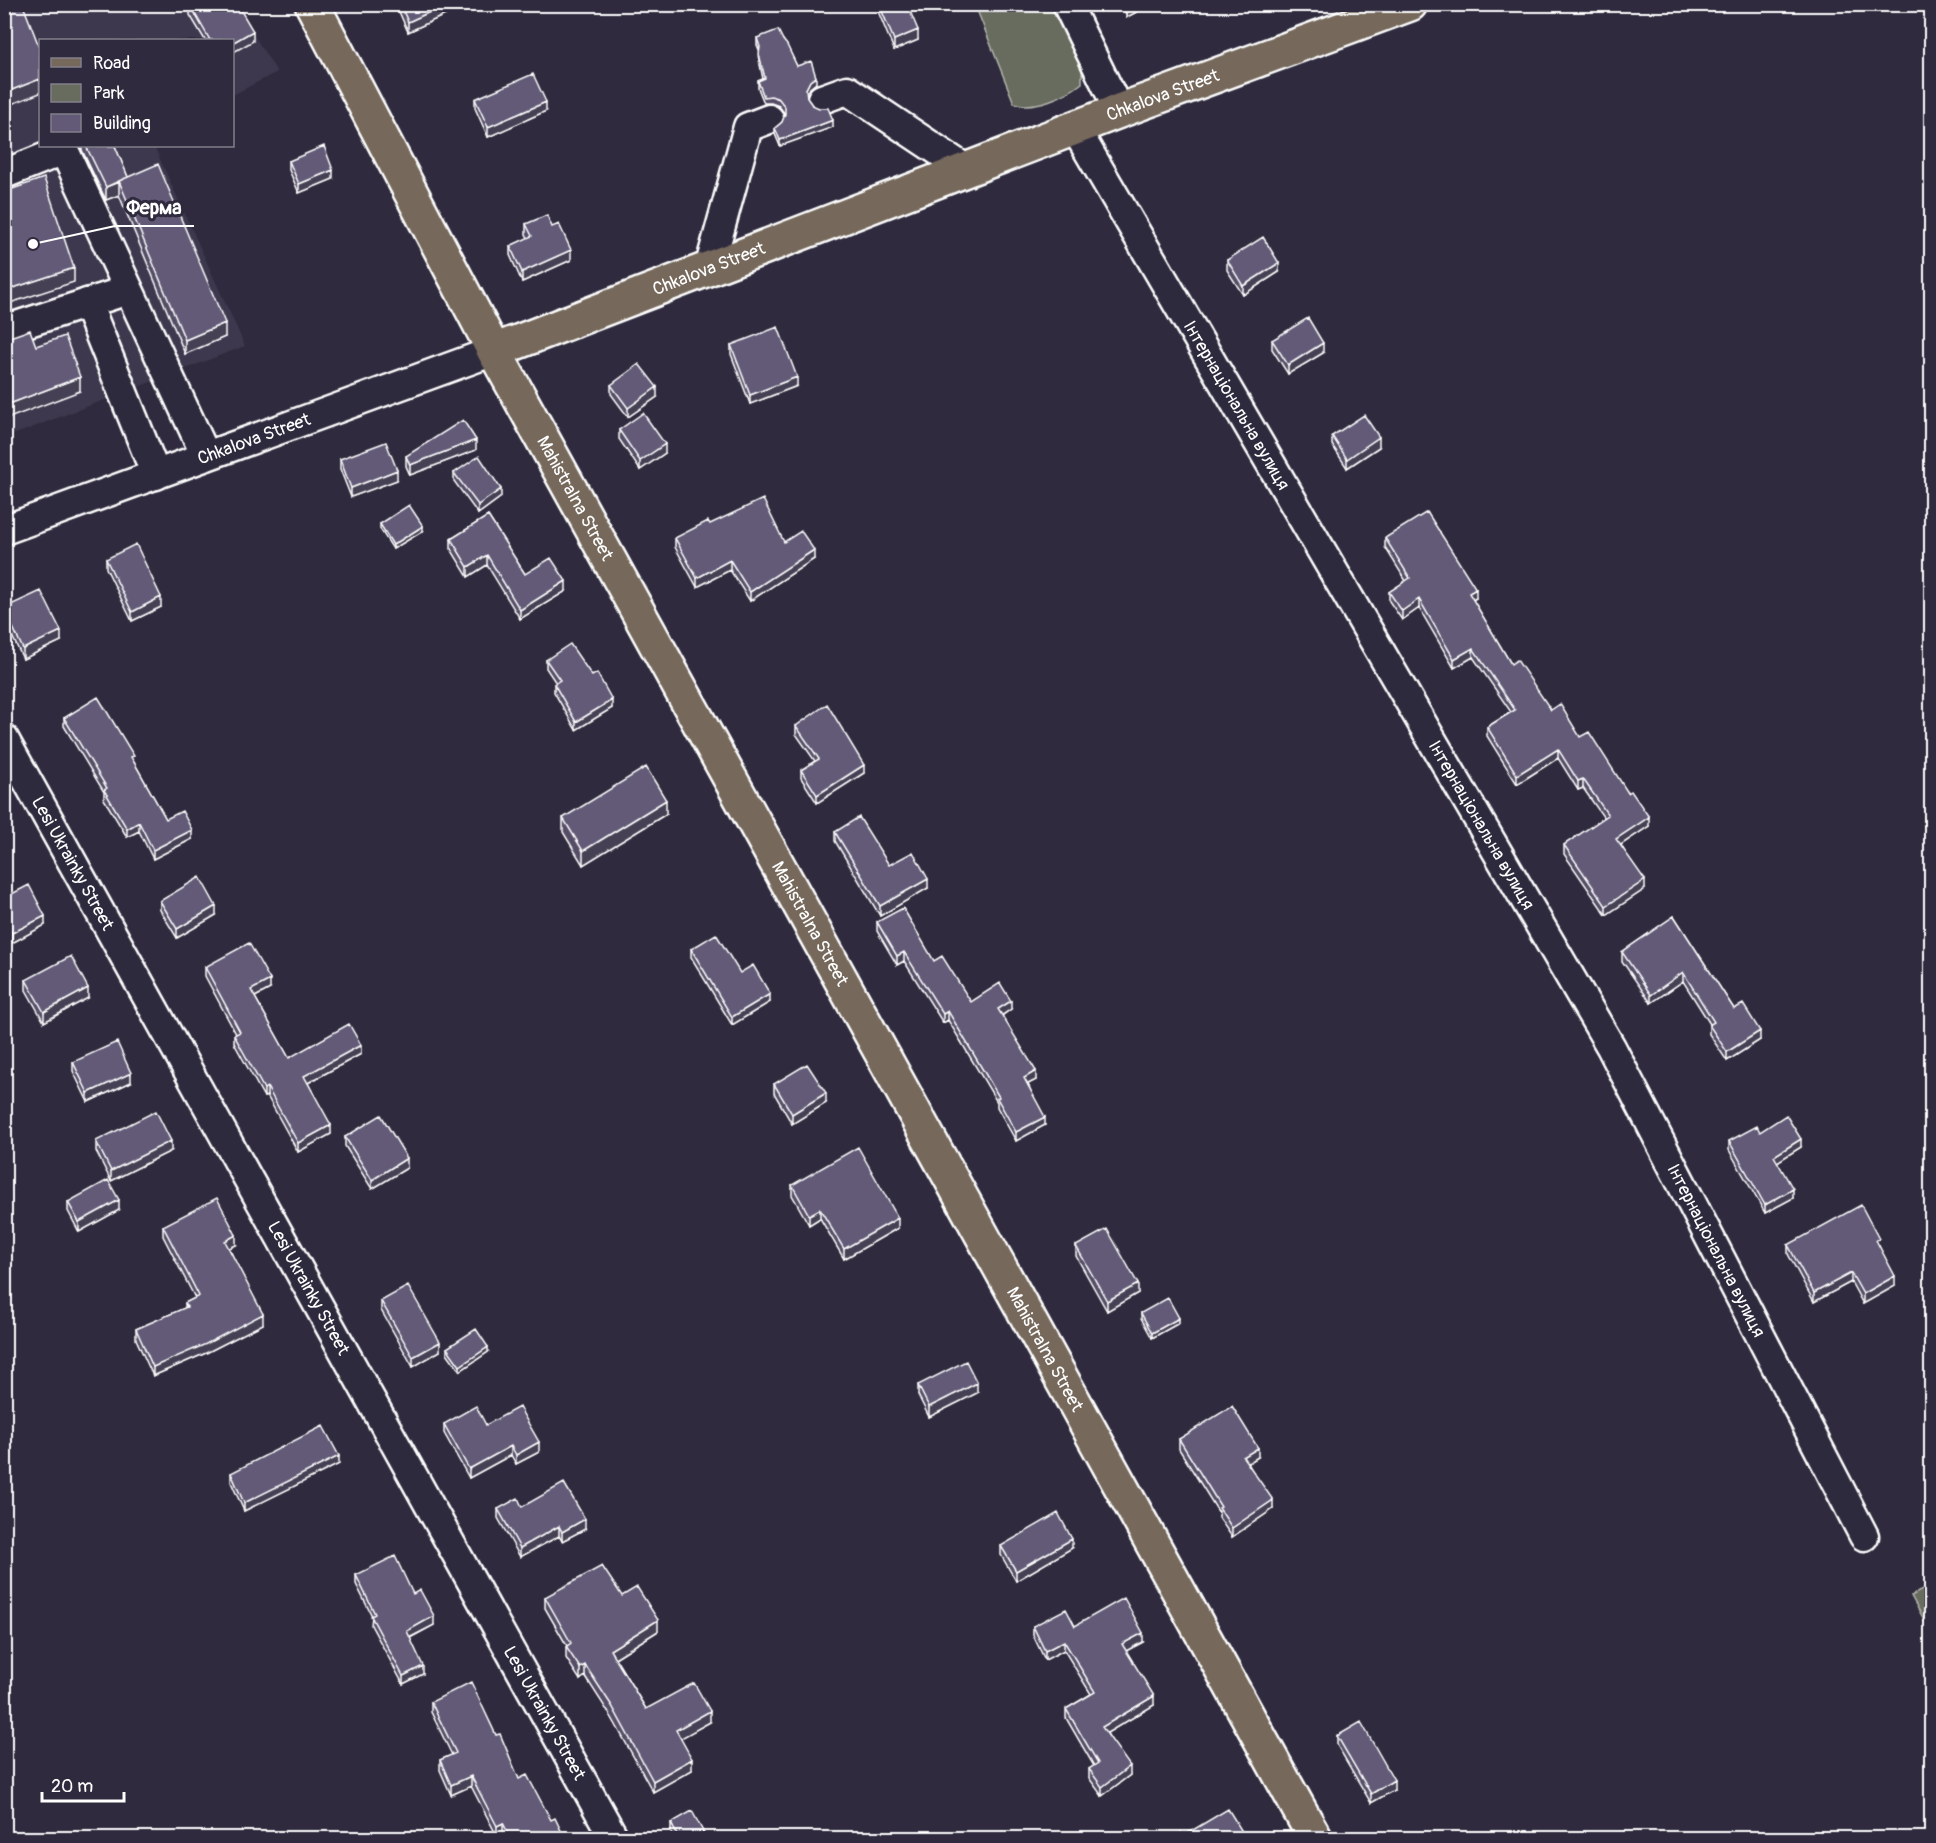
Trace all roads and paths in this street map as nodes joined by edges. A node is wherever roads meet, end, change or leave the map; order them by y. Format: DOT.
graph roads {
  1 [pos="312,4"];
  2 [pos="1067,4"];
  3 [pos="1410,4"];
  4 [pos="822,99"];
  5 [pos="1119,111"];
  6 [pos="770,119"];
  7 [pos="1075,128"];
  8 [pos="967,170"];
  9 [pos="4,174"];
  10 [pos="709,269"];
  11 [pos="128,290"];
  12 [pos="87,303"];
  13 [pos="4,330"];
  14 [pos="494,351"];
  15 [pos="206,456"];
  16 [pos="156,475"];
  17 [pos="4,530"];
  18 [pos="4,739"];
  19 [pos="1864,1536"];
  20 [pos="614,1839"];
  21 [pos="1315,1839"];
  1 -- 14 [label="main road, Mahistralna Street"];
  2 -- 5 [label="street"];
  3 -- 5 [label="main road, Chkalova Street"];
  4 -- 8 [label="street"];
  5 -- 7 [label="main road, Chkalova Street"];
  6 -- 10 [label="street"];
  7 -- 8 [label="main road, Chkalova Street"];
  7 -- 19 [label="street, Інтернаціональна вулиця"];
  8 -- 10 [label="main road, Chkalova Street"];
  9 -- 11 [label="street"];
  10 -- 14 [label="main road, Chkalova Street"];
  11 -- 12 [label="street"];
  11 -- 15 [label="street"];
  12 -- 13 [label="street"];
  12 -- 16 [label="street"];
  14 -- 15 [label="street, Chkalova Street"];
  14 -- 21 [label="main road, Mahistralna Street"];
  15 -- 16 [label="street, Chkalova Street"];
  16 -- 17 [label="street, Chkalova Street"];
  18 -- 20 [label="street, Lesi Ukrainky Street"];
}
